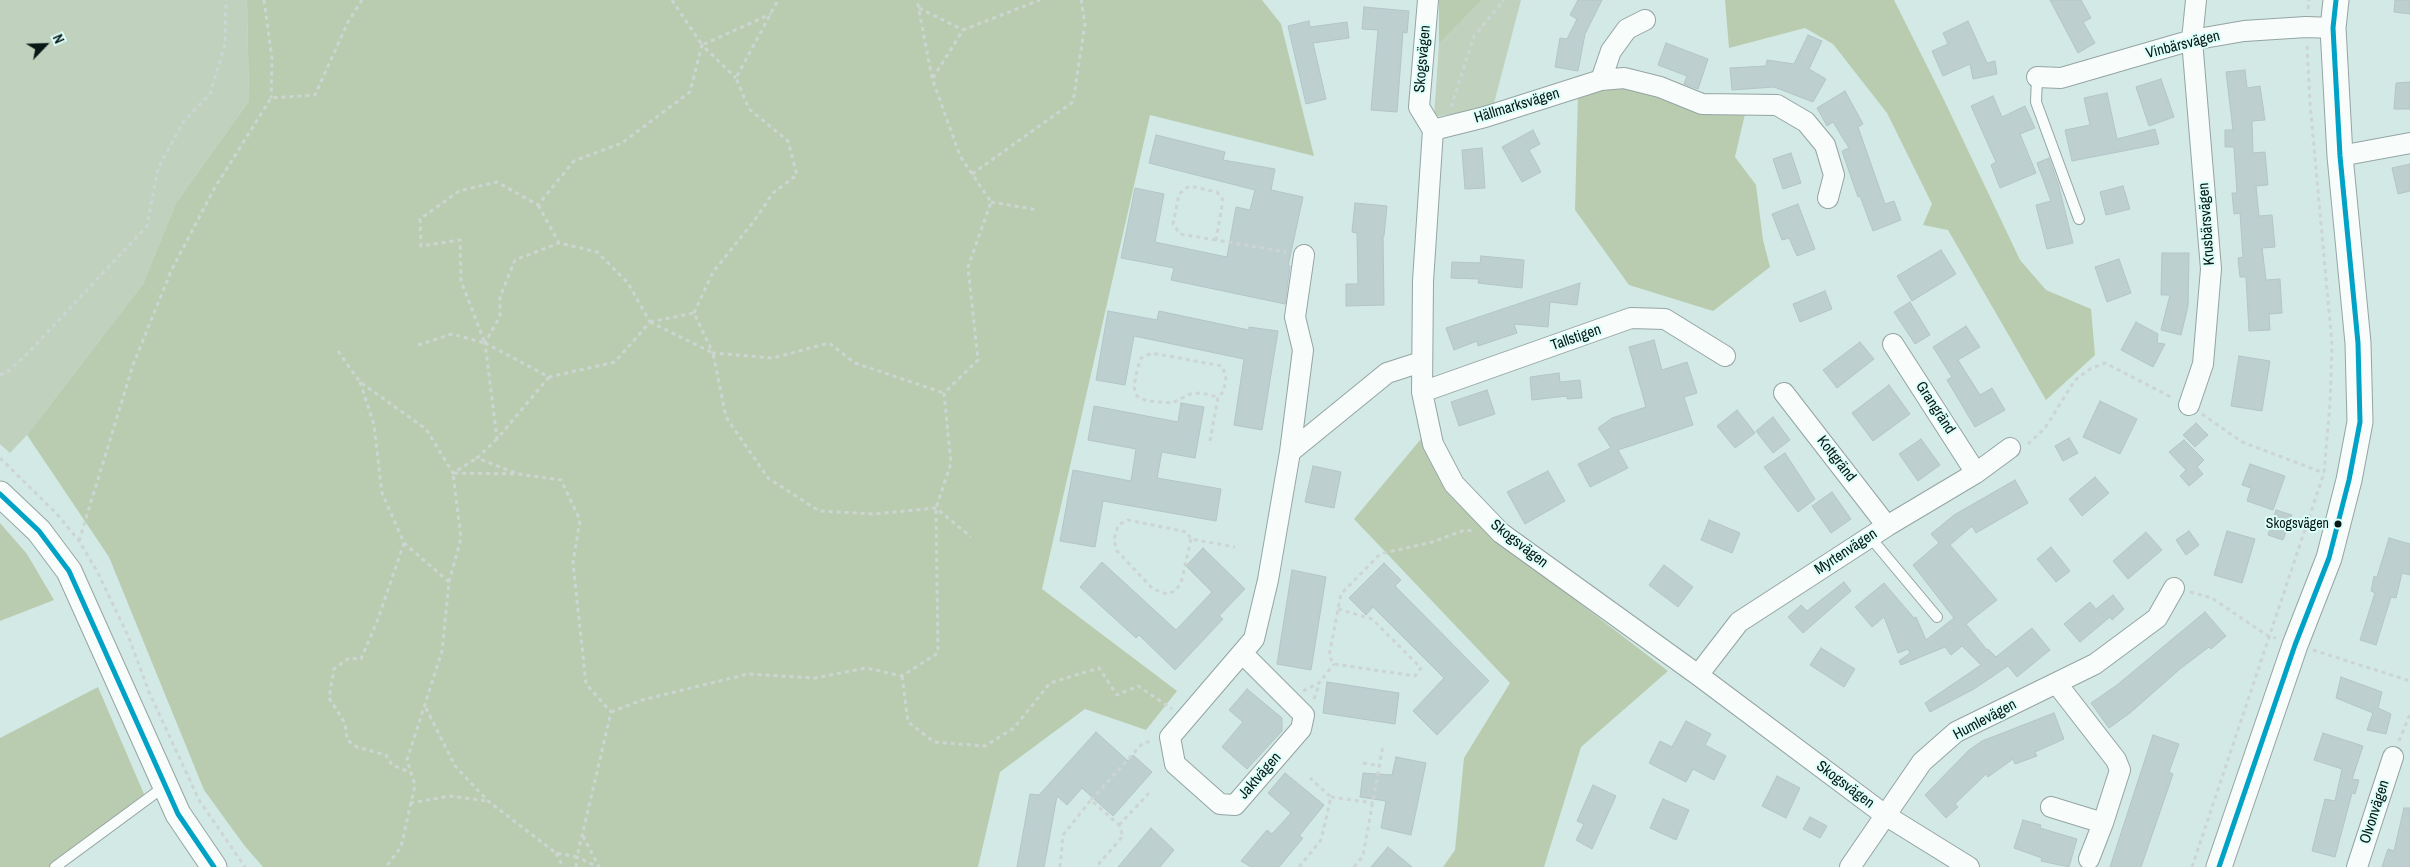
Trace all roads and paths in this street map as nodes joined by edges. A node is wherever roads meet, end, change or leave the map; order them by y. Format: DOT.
graph roads {
  1 [pos="226,0"];
  2 [pos="264,0"];
  3 [pos="362,0"];
  4 [pos="672,0"];
  5 [pos="778,0"];
  6 [pos="916,0"];
  7 [pos="1040,0"];
  8 [pos="1081,0"];
  9 [pos="1428,0"];
  10 [pos="1504,0"];
  11 [pos="2196,0"];
  12 [pos="2309,0"];
  13 [pos="2336,0"];
  14 [pos="918,8"];
  15 [pos="772,14"];
  16 [pos="1645,20"];
  17 [pos="2306,27"];
  18 [pos="2333,28"];
  19 [pos="963,30"];
  20 [pos="2192,40"];
  21 [pos="702,45"];
  22 [pos="2037,76"];
  23 [pos="736,78"];
  24 [pos="932,78"];
  25 [pos="1601,80"];
  26 [pos="271,98"];
  27 [pos="1439,128"];
  28 [pos="2410,142"];
  29 [pos="2340,156"];
  30 [pos="972,174"];
  31 [pos="1828,198"];
  32 [pos="991,202"];
  33 [pos="538,205"];
  34 [pos="1038,210"];
  35 [pos="2079,219"];
  36 [pos="1216,240"];
  37 [pos="559,243"];
  38 [pos="1304,256"];
  39 [pos="694,313"];
  40 [pos="650,322"];
  41 [pos="486,343"];
  42 [pos="1893,344"];
  43 [pos="418,345"];
  44 [pos="338,352"];
  45 [pos="714,353"];
  46 [pos="1725,356"];
  47 [pos="1421,362"];
  48 [pos="0,374"];
  49 [pos="549,377"];
  50 [pos="360,382"];
  51 [pos="2156,389"];
  52 [pos="1422,392"];
  53 [pos="944,393"];
  54 [pos="1784,393"];
  55 [pos="1218,397"];
  56 [pos="2190,405"];
  57 [pos="497,439"];
  58 [pos="1210,441"];
  59 [pos="2242,442"];
  60 [pos="2010,448"];
  61 [pos="1290,452"];
  62 [pos="477,458"];
  63 [pos="452,473"];
  64 [pos="1976,473"];
  65 [pos="2324,473"];
  66 [pos="518,474"];
  67 [pos="0,494"];
  68 [pos="936,508"];
  69 [pos="1887,526"];
  70 [pos="1501,534"];
  71 [pos="971,537"];
  72 [pos="1870,537"];
  73 [pos="1191,539"];
  74 [pos="79,541"];
  75 [pos="404,543"];
  76 [pos="1235,547"];
  77 [pos="449,582"];
  78 [pos="2174,588"];
  79 [pos="1338,609"];
  80 [pos="1937,617"];
  81 [pos="2268,636"];
  82 [pos="2295,644"];
  83 [pos="1243,654"];
  84 [pos="1334,664"];
  85 [pos="1698,675"];
  86 [pos="902,676"];
  87 [pos="2410,682"];
  88 [pos="2057,684"];
  89 [pos="1292,702"];
  90 [pos="425,707"];
  91 [pos="611,712"];
  92 [pos="2410,714"];
  93 [pos="1186,719"];
  94 [pos="1170,737"];
  95 [pos="1384,745"];
  96 [pos="2393,757"];
  97 [pos="1363,763"];
  98 [pos="1380,766"];
  99 [pos="411,773"];
  100 [pos="1310,778"];
  101 [pos="164,786"];
  102 [pos="1149,793"];
  103 [pos="1331,797"];
  104 [pos="1091,800"];
  105 [pos="488,801"];
  106 [pos="1373,802"];
  107 [pos="410,803"];
  108 [pos="2051,807"];
  109 [pos="1885,815"];
  110 [pos="2103,822"];
  111 [pos="1119,825"];
  112 [pos="583,835"];
  113 [pos="556,853"];
  114 [pos="577,857"];
  115 [pos="2089,859"];
  116 [pos="55,867"];
  117 [pos="214,867"];
  118 [pos="386,867"];
  119 [pos="564,867"];
  120 [pos="576,867"];
  121 [pos="598,867"];
  122 [pos="1060,867"];
  123 [pos="1096,867"];
  124 [pos="1299,867"];
  125 [pos="1354,867"];
  126 [pos="1850,867"];
  127 [pos="1969,867"];
  128 [pos="2192,867"];
  129 [pos="2219,867"];
  130 [pos="2357,867"];
  1 -- 48 [label="path"];
  2 -- 26 [label="path"];
  3 -- 26 [label="path"];
  4 -- 21 [label="path"];
  5 -- 15 [label="path"];
  6 -- 14 [label="path"];
  7 -- 19 [label="path"];
  8 -- 30 [label="path"];
  9 -- 27 [label="street, Skogsvägen"];
  10 -- 27 [label="path"];
  11 -- 20 [label="street, Krusbärsvägen"];
  12 -- 17 [label="path"];
  13 -- 18 [label="street"];
  14 -- 19 [label="path"];
  14 -- 24 [label="path"];
  15 -- 21 [label="path"];
  15 -- 23 [label="path"];
  16 -- 25 [label="street"];
  17 -- 18 [label="street, Vinbärsvägen"];
  17 -- 20 [label="street, Vinbärsvägen"];
  17 -- 65 [label="path"];
  18 -- 29 [label="street"];
  19 -- 24 [label="path"];
  20 -- 22 [label="street, Vinbärsvägen"];
  20 -- 56 [label="street, Krusbärsvägen"];
  21 -- 23 [label="path"];
  21 -- 33 [label="path"];
  22 -- 35 [label="lane"];
  23 -- 39 [label="path"];
  24 -- 30 [label="path"];
  25 -- 27 [label="street, Hällmarksvägen"];
  25 -- 31 [label="street, Hällmarksvägen"];
  26 -- 74 [label="path"];
  27 -- 47 [label="street, Skogsvägen"];
  28 -- 29 [label="street"];
  29 -- 82 [label="street"];
  30 -- 32 [label="path"];
  32 -- 34 [label="path"];
  32 -- 53 [label="path"];
  33 -- 37 [label="path"];
  33 -- 41 [label="path"];
  36 -- 36 [label="path"];
  36 -- 38 [label="path"];
  37 -- 40 [label="path"];
  37 -- 41 [label="path"];
  38 -- 61 [label="street"];
  39 -- 40 [label="path"];
  39 -- 45 [label="path"];
  40 -- 45 [label="path"];
  40 -- 49 [label="path"];
  41 -- 43 [label="path"];
  41 -- 49 [label="path"];
  41 -- 57 [label="path"];
  42 -- 64 [label="street, Grangränd"];
  44 -- 50 [label="path"];
  45 -- 53 [label="path"];
  45 -- 68 [label="path"];
  46 -- 52 [label="street, Tallstigen"];
  47 -- 52 [label="street, Skogsvägen"];
  47 -- 61 [label="street"];
  49 -- 57 [label="path"];
  50 -- 63 [label="path"];
  50 -- 75 [label="path"];
  51 -- 60 [label="path"];
  52 -- 70 [label="street, Skogsvägen"];
  53 -- 68 [label="path"];
  54 -- 69 [label="street, Kottgränd"];
  55 -- 55 [label="path"];
  55 -- 58 [label="path"];
  57 -- 62 [label="path"];
  59 -- 65 [label="path"];
  60 -- 64 [label="street, Myrtenvägen"];
  61 -- 83 [label="street"];
  62 -- 63 [label="path"];
  62 -- 66 [label="path"];
  63 -- 66 [label="path"];
  63 -- 77 [label="path"];
  64 -- 69 [label="street, Myrtenvägen"];
  65 -- 81 [label="path"];
  66 -- 91 [label="path"];
  67 -- 101 [label="street"];
  68 -- 71 [label="path"];
  68 -- 86 [label="path"];
  69 -- 72 [label="street, Myrtenvägen"];
  70 -- 79 [label="path"];
  70 -- 85 [label="street, Skogsvägen"];
  72 -- 80 [label="lane"];
  72 -- 85 [label="street, Myrtenvägen"];
  73 -- 73 [label="path"];
  73 -- 76 [label="path"];
  75 -- 77 [label="path"];
  75 -- 99 [label="path"];
  77 -- 90 [label="path"];
  78 -- 81 [label="path"];
  78 -- 88 [label="street, Humlevägen"];
  79 -- 84 [label="path"];
  79 -- 84 [label="path"];
  81 -- 82 [label="path"];
  81 -- 128 [label="path"];
  82 -- 87 [label="path"];
  82 -- 129 [label="street"];
  83 -- 89 [label="street, Jaktvägen"];
  83 -- 93 [label="street"];
  84 -- 89 [label="path"];
  85 -- 109 [label="street, Skogsvägen"];
  86 -- 91 [label="path"];
  86 -- 93 [label="path"];
  88 -- 109 [label="street, Humlevägen"];
  88 -- 110 [label="street"];
  89 -- 94 [label="street, Jaktvägen"];
  90 -- 99 [label="path"];
  90 -- 105 [label="path"];
  91 -- 112 [label="path"];
  92 -- 96 [label="path"];
  93 -- 94 [label="street"];
  94 -- 104 [label="path"];
  95 -- 98 [label="path"];
  96 -- 130 [label="street, Olvonvägen"];
  97 -- 98 [label="path"];
  98 -- 106 [label="path"];
  99 -- 107 [label="path"];
  100 -- 103 [label="path"];
  101 -- 116 [label="lane"];
  101 -- 117 [label="street"];
  102 -- 111 [label="path"];
  103 -- 106 [label="path"];
  103 -- 124 [label="path"];
  104 -- 111 [label="path"];
  104 -- 122 [label="path"];
  105 -- 107 [label="path"];
  105 -- 113 [label="path"];
  106 -- 125 [label="path"];
  107 -- 118 [label="path"];
  108 -- 110 [label="street"];
  109 -- 126 [label="street, Humlevägen"];
  109 -- 127 [label="street, Skogsvägen"];
  110 -- 115 [label="street"];
  111 -- 123 [label="path"];
  112 -- 114 [label="path"];
  112 -- 121 [label="path"];
  113 -- 114 [label="path"];
  113 -- 119 [label="path"];
  114 -- 120 [label="path"];
  114 -- 121 [label="path"];
}
